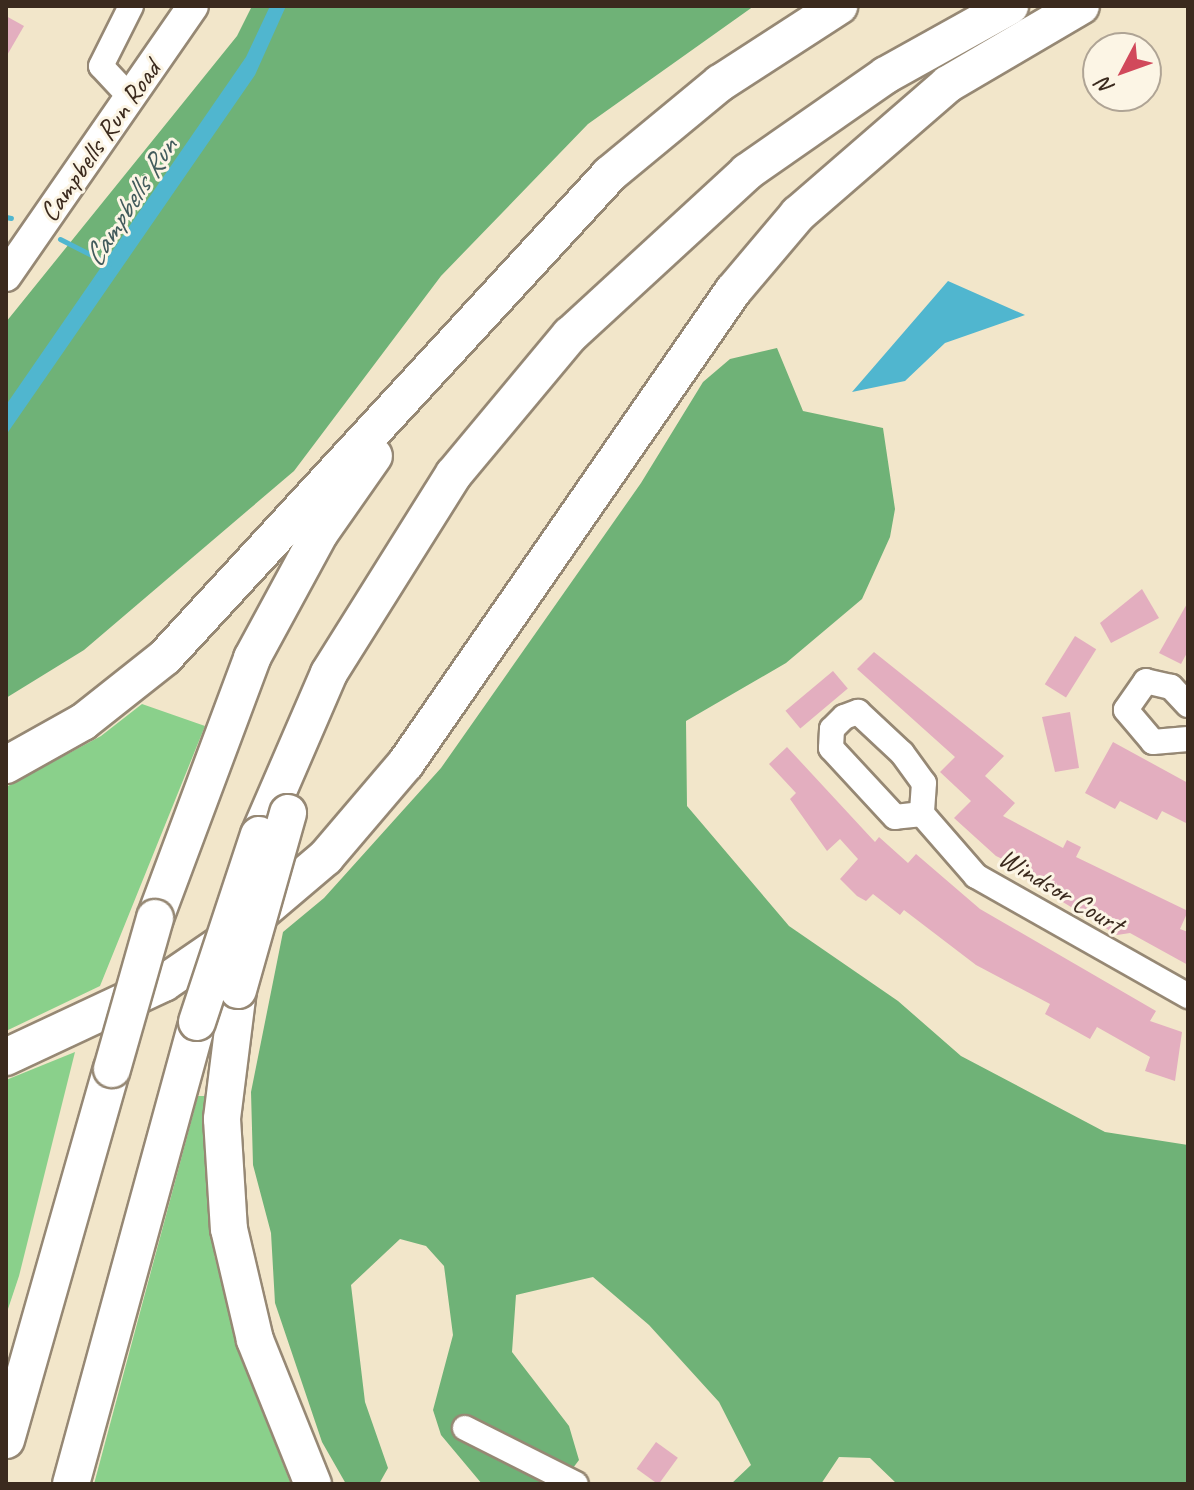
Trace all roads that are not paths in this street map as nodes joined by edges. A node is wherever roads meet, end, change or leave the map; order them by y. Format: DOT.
graph roads {
  1 [pos="131,6"];
  2 [pos="193,6"];
  3 [pos="839,6"];
  4 [pos="1010,6"];
  5 [pos="1081,6"];
  6 [pos="130,97"];
  7 [pos="6,276"];
  8 [pos="509,276"];
  9 [pos="380,592"];
  10 [pos="1188,705"];
  11 [pos="1188,739"];
  12 [pos="6,765"];
  13 [pos="922,814"];
  14 [pos="1188,996"];
  15 [pos="6,1057"];
  16 [pos="465,1428"];
  17 [pos="6,1440"];
  18 [pos="71,1484"];
  19 [pos="313,1484"];
  20 [pos="576,1484"];
  1 -- 6 [label="street"];
  2 -- 6 [label="main road, Campbells Run Road"];
  3 -- 8 [label="highway"];
  4 -- 9 [label="highway"];
  5 -- 15 [label="highway"];
  6 -- 7 [label="main road, Campbells Run Road"];
  8 -- 12 [label="highway"];
  8 -- 17 [label="highway, bridge"];
  9 -- 18 [label="highway, bridge"];
  9 -- 19 [label="highway, bridge"];
  10 -- 11 [label="street"];
  13 -- 13 [label="street"];
  13 -- 14 [label="street, Windsor Court"];
  16 -- 20 [label="street"];
}
